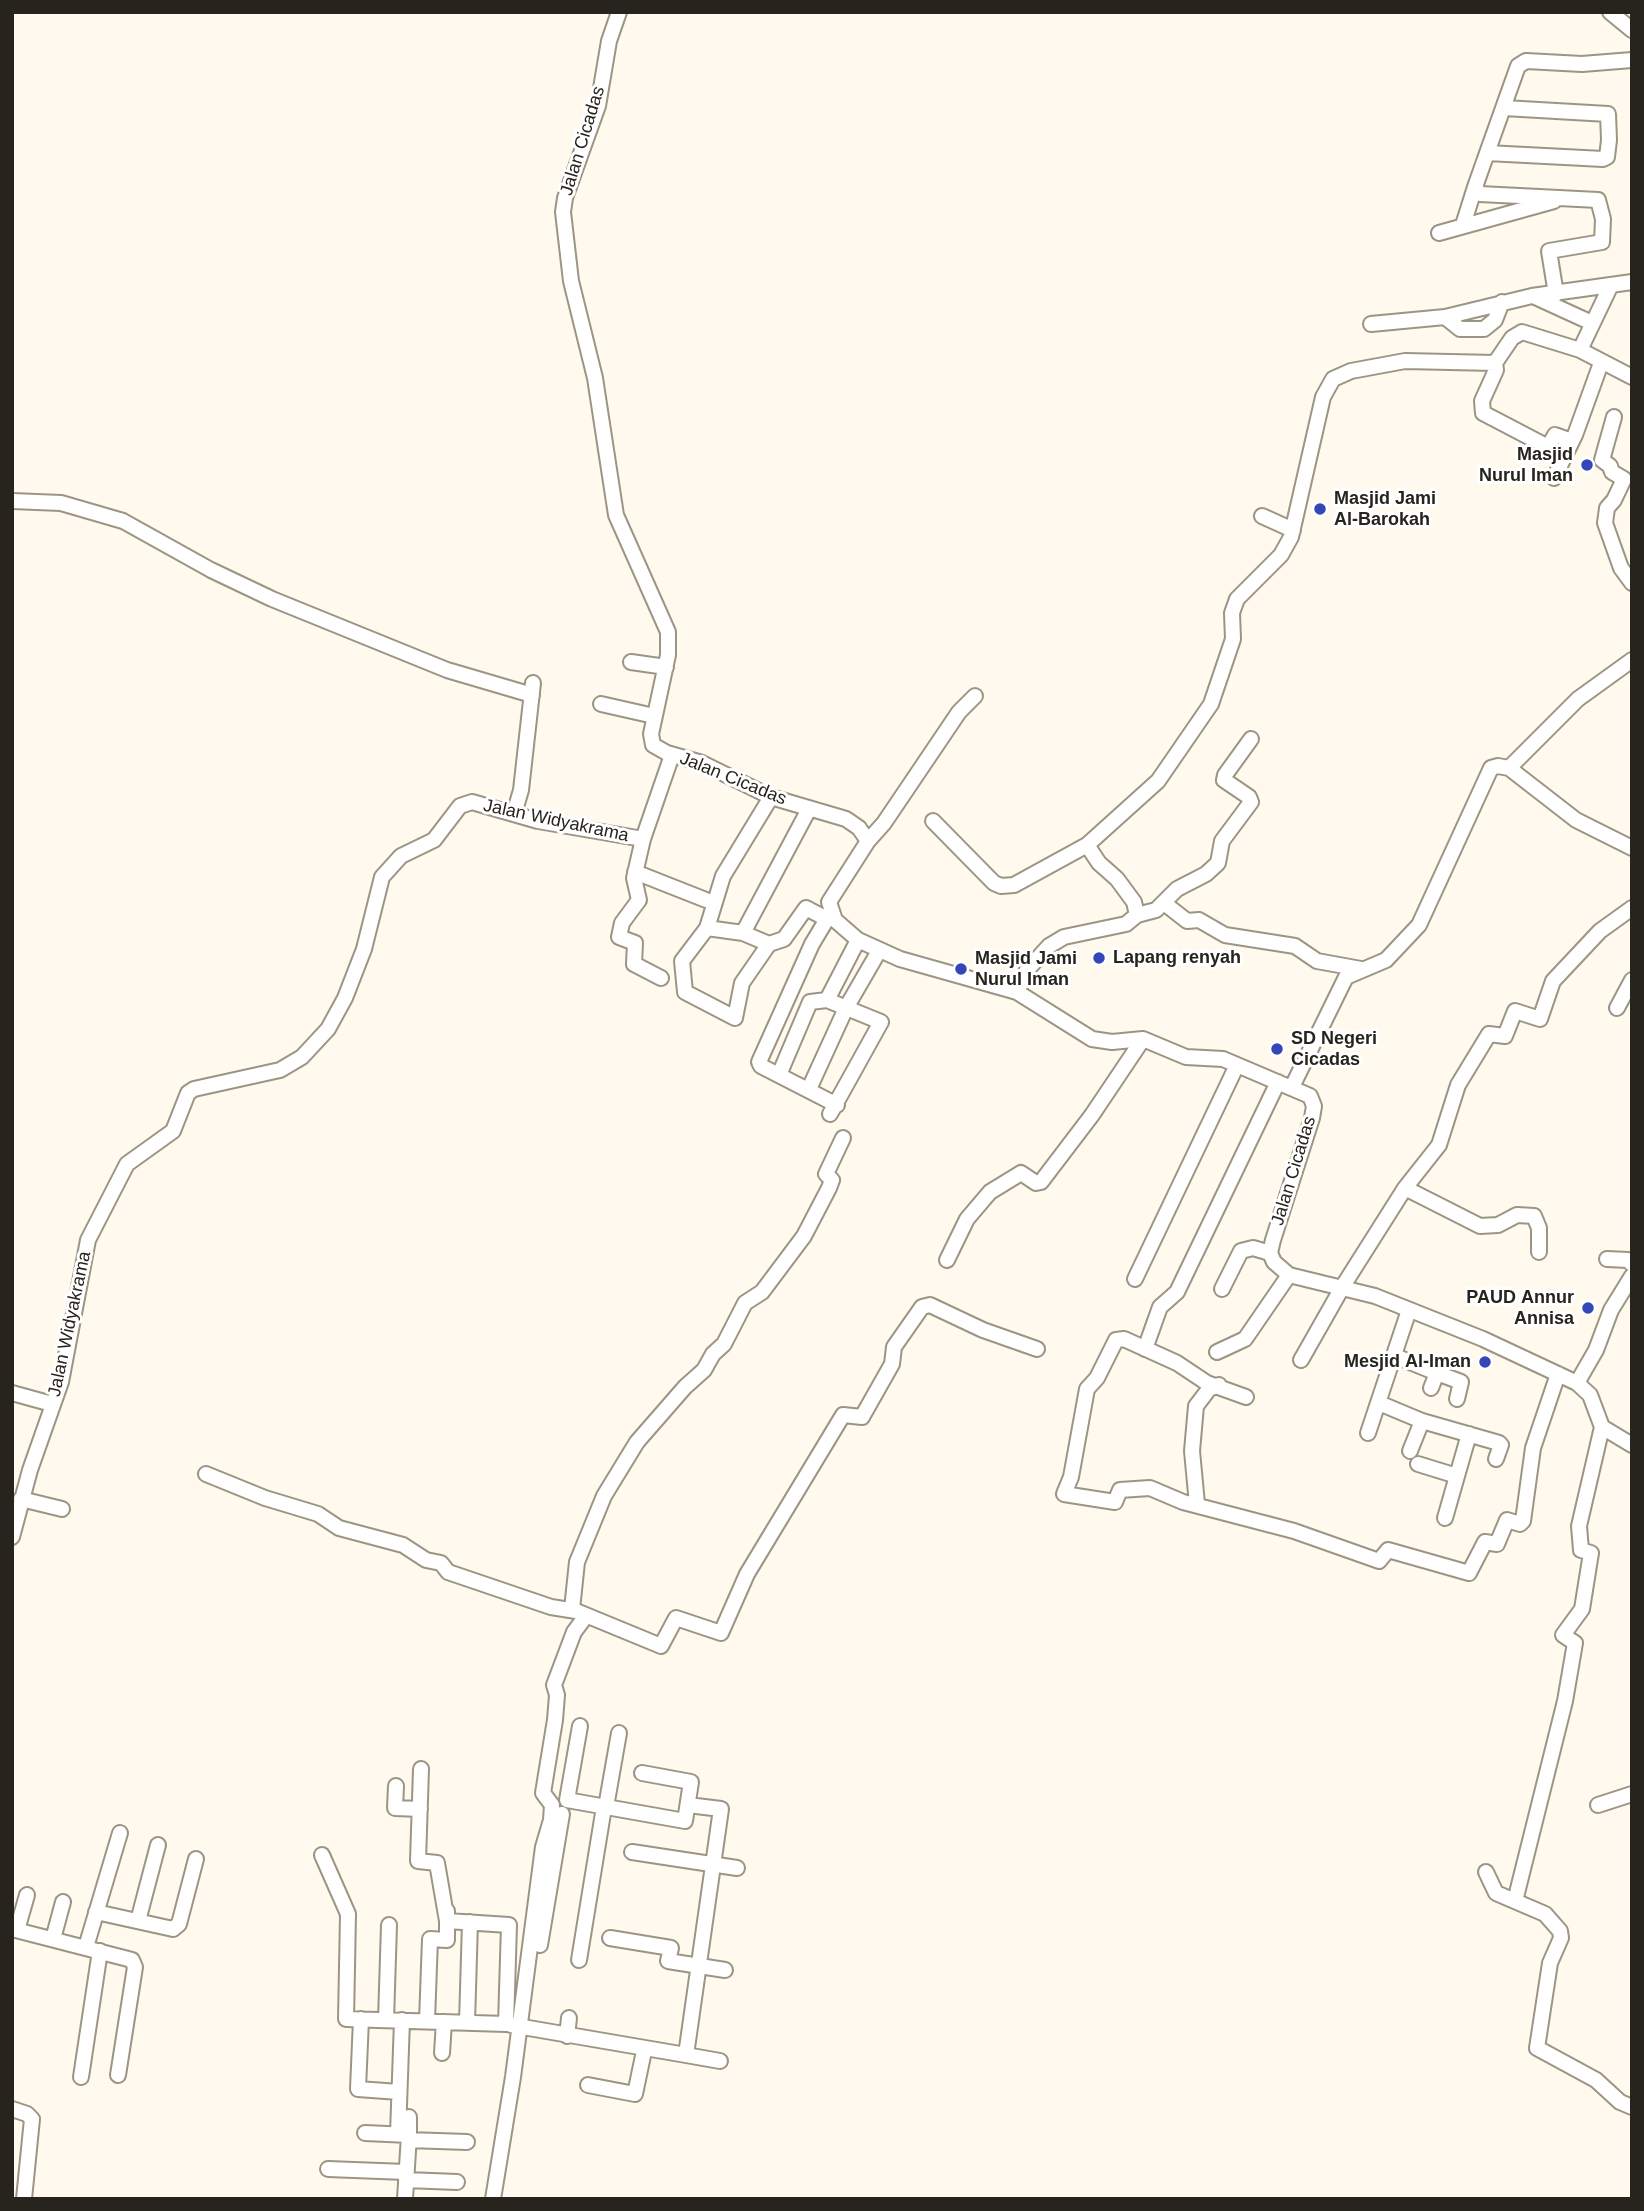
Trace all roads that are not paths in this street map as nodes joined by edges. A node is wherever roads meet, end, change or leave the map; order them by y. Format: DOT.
graph roads {
  1 [pos="619,12"];
  2 [pos="1610,12"];
  3 [pos="1632,30"];
  4 [pos="1632,60"];
  5 [pos="1504,108"];
  6 [pos="1487,153"];
  7 [pos="1475,187"];
  8 [pos="1562,198"];
  9 [pos="1463,225"];
  10 [pos="1439,233"];
  11 [pos="1632,282"];
  12 [pos="1611,285"];
  13 [pos="1556,294"];
  14 [pos="1532,296"];
  15 [pos="1502,302"];
  16 [pos="1445,317"];
  17 [pos="1592,323"];
  18 [pos="1371,324"];
  19 [pos="1580,350"];
  20 [pos="1495,363"];
  21 [pos="1601,363"];
  22 [pos="1632,377"];
  23 [pos="1614,417"];
  24 [pos="1573,441"];
  25 [pos="1554,478"];
  26 [pos="12,501"];
  27 [pos="1262,516"];
  28 [pos="1293,530"];
  29 [pos="1632,583"];
  30 [pos="1632,660"];
  31 [pos="631,662"];
  32 [pos="666,667"];
  33 [pos="975,696"];
  34 [pos="601,704"];
  35 [pos="654,716"];
  36 [pos="1251,739"];
  37 [pos="672,755"];
  38 [pos="1509,768"];
  39 [pos="771,797"];
  40 [pos="809,809"];
  41 [pos="514,814"];
  42 [pos="933,821"];
  43 [pos="643,839"];
  44 [pos="868,841"];
  45 [pos="1087,845"];
  46 [pos="1632,848"];
  47 [pos="635,872"];
  48 [pos="706,900"];
  49 [pos="1164,903"];
  50 [pos="1631,913"];
  51 [pos="1137,915"];
  52 [pos="828,916"];
  53 [pos="708,928"];
  54 [pos="743,933"];
  55 [pos="858,940"];
  56 [pos="769,944"];
  57 [pos="879,951"];
  58 [pos="1362,969"];
  59 [pos="661,978"];
  60 [pos="1632,980"];
  61 [pos="1017,992"];
  62 [pos="827,1000"];
  63 [pos="846,1007"];
  64 [pos="1617,1008"];
  65 [pos="1143,1039"];
  66 [pos="1237,1065"];
  67 [pos="779,1075"];
  68 [pos="1285,1084"];
  69 [pos="809,1089"];
  70 [pos="843,1138"];
  71 [pos="1405,1188"];
  72 [pos="1539,1252"];
  73 [pos="1270,1253"];
  74 [pos="1607,1259"];
  75 [pos="947,1260"];
  76 [pos="1632,1264"];
  77 [pos="1289,1276"];
  78 [pos="1632,1276"];
  79 [pos="1135,1279"];
  80 [pos="1343,1286"];
  81 [pos="1222,1289"];
  82 [pos="1409,1310"];
  83 [pos="1037,1349"];
  84 [pos="1144,1349"];
  85 [pos="1217,1352"];
  86 [pos="1395,1356"];
  87 [pos="1301,1360"];
  88 [pos="1437,1373"];
  89 [pos="1558,1374"];
  90 [pos="1577,1383"];
  91 [pos="1219,1385"];
  92 [pos="1431,1388"];
  93 [pos="12,1393"];
  94 [pos="1246,1397"];
  95 [pos="1457,1399"];
  96 [pos="1379,1403"];
  97 [pos="52,1404"];
  98 [pos="1422,1421"];
  99 [pos="1602,1427"];
  100 [pos="1368,1433"];
  101 [pos="1469,1434"];
  102 [pos="1632,1444"];
  103 [pos="1410,1451"];
  104 [pos="1496,1459"];
  105 [pos="1418,1464"];
  106 [pos="206,1474"];
  107 [pos="1457,1476"];
  108 [pos="21,1499"];
  109 [pos="1197,1504"];
  110 [pos="62,1508"];
  111 [pos="1445,1518"];
  112 [pos="12,1537"];
  113 [pos="572,1609"];
  114 [pos="586,1616"];
  115 [pos="580,1726"];
  116 [pos="619,1733"];
  117 [pos="421,1769"];
  118 [pos="642,1773"];
  119 [pos="396,1786"];
  120 [pos="1632,1794"];
  121 [pos="567,1800"];
  122 [pos="688,1805"];
  123 [pos="1598,1805"];
  124 [pos="605,1807"];
  125 [pos="420,1809"];
  126 [pos="120,1833"];
  127 [pos="158,1845"];
  128 [pos="632,1852"];
  129 [pos="322,1855"];
  130 [pos="196,1859"];
  131 [pos="712,1864"];
  132 [pos="737,1868"];
  133 [pos="1486,1872"];
  134 [pos="27,1895"];
  135 [pos="1515,1901"];
  136 [pos="64,1902"];
  137 [pos="96,1912"];
  138 [pos="138,1921"];
  139 [pos="447,1921"];
  140 [pos="470,1922"];
  141 [pos="389,1925"];
  142 [pos="15,1930"];
  143 [pos="610,1938"];
  144 [pos="53,1939"];
  145 [pos="93,1949"];
  146 [pos="539,1954"];
  147 [pos="579,1960"];
  148 [pos="698,1965"];
  149 [pos="725,1970"];
  150 [pos="530,2009"];
  151 [pos="569,2018"];
  152 [pos="361,2019"];
  153 [pos="386,2020"];
  154 [pos="402,2021"];
  155 [pos="427,2021"];
  156 [pos="444,2022"];
  157 [pos="467,2023"];
  158 [pos="517,2026"];
  159 [pos="566,2036"];
  160 [pos="644,2050"];
  161 [pos="442,2053"];
  162 [pos="686,2056"];
  163 [pos="720,2061"];
  164 [pos="118,2075"];
  165 [pos="81,2077"];
  166 [pos="509,2082"];
  167 [pos="588,2085"];
  168 [pos="399,2092"];
  169 [pos="1632,2107"];
  170 [pos="12,2109"];
  171 [pos="409,2117"];
  172 [pos="365,2133"];
  173 [pos="405,2137"];
  174 [pos="467,2142"];
  175 [pos="328,2169"];
  176 [pos="406,2176"];
  177 [pos="457,2182"];
  178 [pos="24,2199"];
  179 [pos="404,2199"];
  180 [pos="492,2199"];
  1 -- 32 [label="street, Jalan Cicadas"];
  2 -- 3 [label="street"];
  4 -- 5 [label="street"];
  5 -- 6 [label="street"];
  5 -- 6 [label="street"];
  6 -- 7 [label="street"];
  7 -- 8 [label="street"];
  7 -- 9 [label="street"];
  8 -- 9 [label="street"];
  8 -- 13 [label="street"];
  9 -- 10 [label="street"];
  11 -- 12 [label="street"];
  12 -- 13 [label="street"];
  12 -- 17 [label="street"];
  13 -- 14 [label="street"];
  14 -- 15 [label="street"];
  14 -- 17 [label="street"];
  15 -- 16 [label="street"];
  15 -- 16 [label="street"];
  16 -- 18 [label="street"];
  17 -- 19 [label="street"];
  19 -- 20 [label="street"];
  19 -- 21 [label="street"];
  20 -- 24 [label="street"];
  20 -- 28 [label="street"];
  21 -- 22 [label="street"];
  21 -- 24 [label="street"];
  23 -- 29 [label="street"];
  24 -- 25 [label="street"];
  26 -- 41 [label="street"];
  27 -- 28 [label="street"];
  28 -- 45 [label="street"];
  30 -- 38 [label="street"];
  31 -- 32 [label="street"];
  32 -- 35 [label="street, Jalan Cicadas"];
  33 -- 44 [label="street"];
  34 -- 35 [label="street"];
  35 -- 37 [label="street, Jalan Cicadas"];
  36 -- 49 [label="street"];
  37 -- 39 [label="street, Jalan Cicadas"];
  37 -- 43 [label="street, Jalan Widyakrama"];
  38 -- 46 [label="street"];
  38 -- 58 [label="street"];
  39 -- 40 [label="street, Jalan Cicadas"];
  39 -- 53 [label="street"];
  40 -- 44 [label="street, Jalan Cicadas"];
  40 -- 54 [label="street"];
  41 -- 43 [label="street, Jalan Widyakrama"];
  41 -- 97 [label="street, Jalan Widyakrama"];
  42 -- 45 [label="street"];
  43 -- 47 [label="street"];
  44 -- 52 [label="street"];
  45 -- 51 [label="street"];
  47 -- 48 [label="street"];
  47 -- 59 [label="street"];
  49 -- 51 [label="street"];
  49 -- 58 [label="street"];
  50 -- 71 [label="street"];
  51 -- 61 [label="street"];
  52 -- 55 [label="street, Jalan Cicadas"];
  52 -- 56 [label="street"];
  52 -- 67 [label="street"];
  53 -- 54 [label="street"];
  53 -- 56 [label="street"];
  54 -- 56 [label="street"];
  55 -- 57 [label="street, Jalan Cicadas"];
  55 -- 62 [label="street"];
  57 -- 61 [label="street, Jalan Cicadas"];
  57 -- 63 [label="street"];
  58 -- 68 [label="street"];
  60 -- 64 [label="street"];
  61 -- 65 [label="street, Jalan Cicadas"];
  62 -- 63 [label="street"];
  62 -- 67 [label="street"];
  63 -- 69 [label="street"];
  63 -- 69 [label="street"];
  65 -- 66 [label="street, Jalan Cicadas"];
  65 -- 75 [label="street"];
  66 -- 68 [label="street, Jalan Cicadas"];
  66 -- 79 [label="street"];
  67 -- 69 [label="street"];
  68 -- 73 [label="street, Jalan Cicadas"];
  68 -- 84 [label="street"];
  70 -- 113 [label="street"];
  71 -- 72 [label="street"];
  71 -- 80 [label="street"];
  73 -- 77 [label="street"];
  73 -- 81 [label="street"];
  74 -- 76 [label="street"];
  77 -- 80 [label="street"];
  77 -- 85 [label="street"];
  78 -- 90 [label="street"];
  80 -- 82 [label="street"];
  80 -- 87 [label="street"];
  82 -- 86 [label="street"];
  82 -- 89 [label="street"];
  83 -- 114 [label="street"];
  84 -- 91 [label="street"];
  84 -- 109 [label="street"];
  86 -- 88 [label="street"];
  86 -- 96 [label="street"];
  88 -- 92 [label="street"];
  88 -- 95 [label="street"];
  89 -- 90 [label="street"];
  89 -- 109 [label="street"];
  90 -- 99 [label="street"];
  91 -- 94 [label="street"];
  91 -- 109 [label="street"];
  93 -- 97 [label="street"];
  96 -- 98 [label="street"];
  96 -- 100 [label="street"];
  97 -- 108 [label="street, Jalan Widyakrama"];
  98 -- 101 [label="street"];
  98 -- 103 [label="street"];
  99 -- 102 [label="street"];
  99 -- 135 [label="street"];
  101 -- 104 [label="street"];
  101 -- 107 [label="street"];
  105 -- 107 [label="street"];
  106 -- 113 [label="street"];
  107 -- 111 [label="street"];
  108 -- 110 [label="street"];
  108 -- 112 [label="street, Jalan Widyakrama"];
  113 -- 114 [label="street"];
  114 -- 158 [label="street"];
  115 -- 121 [label="street"];
  116 -- 124 [label="street"];
  117 -- 125 [label="street"];
  118 -- 122 [label="street"];
  119 -- 125 [label="street"];
  120 -- 123 [label="street"];
  121 -- 124 [label="street"];
  121 -- 146 [label="street"];
  122 -- 124 [label="street"];
  122 -- 131 [label="street"];
  124 -- 147 [label="street"];
  125 -- 139 [label="street"];
  126 -- 137 [label="street"];
  127 -- 138 [label="street"];
  128 -- 131 [label="street"];
  129 -- 152 [label="street"];
  130 -- 138 [label="street"];
  131 -- 132 [label="street"];
  131 -- 148 [label="street"];
  133 -- 135 [label="street"];
  134 -- 142 [label="street"];
  135 -- 169 [label="street"];
  136 -- 144 [label="street"];
  137 -- 138 [label="street"];
  137 -- 145 [label="street"];
  139 -- 140 [label="street"];
  139 -- 155 [label="street"];
  140 -- 157 [label="street"];
  140 -- 158 [label="street"];
  141 -- 153 [label="street"];
  142 -- 144 [label="street"];
  143 -- 148 [label="street"];
  144 -- 145 [label="street"];
  145 -- 164 [label="street"];
  145 -- 165 [label="street"];
  148 -- 149 [label="street"];
  148 -- 162 [label="street"];
  150 -- 158 [label="street"];
  151 -- 159 [label="street"];
  152 -- 153 [label="street"];
  152 -- 168 [label="street"];
  153 -- 154 [label="street"];
  154 -- 155 [label="street"];
  154 -- 168 [label="street"];
  155 -- 156 [label="street"];
  156 -- 157 [label="street"];
  156 -- 161 [label="street"];
  157 -- 158 [label="street"];
  158 -- 159 [label="street"];
  158 -- 166 [label="street"];
  158 -- 180 [label="street"];
  159 -- 160 [label="street"];
  160 -- 162 [label="street"];
  160 -- 167 [label="street"];
  162 -- 163 [label="street"];
  168 -- 173 [label="street"];
  170 -- 178 [label="street"];
  171 -- 173 [label="street"];
  172 -- 173 [label="street"];
  173 -- 174 [label="street"];
  173 -- 176 [label="street"];
  175 -- 176 [label="street"];
  176 -- 177 [label="street"];
  176 -- 179 [label="street"];
}
